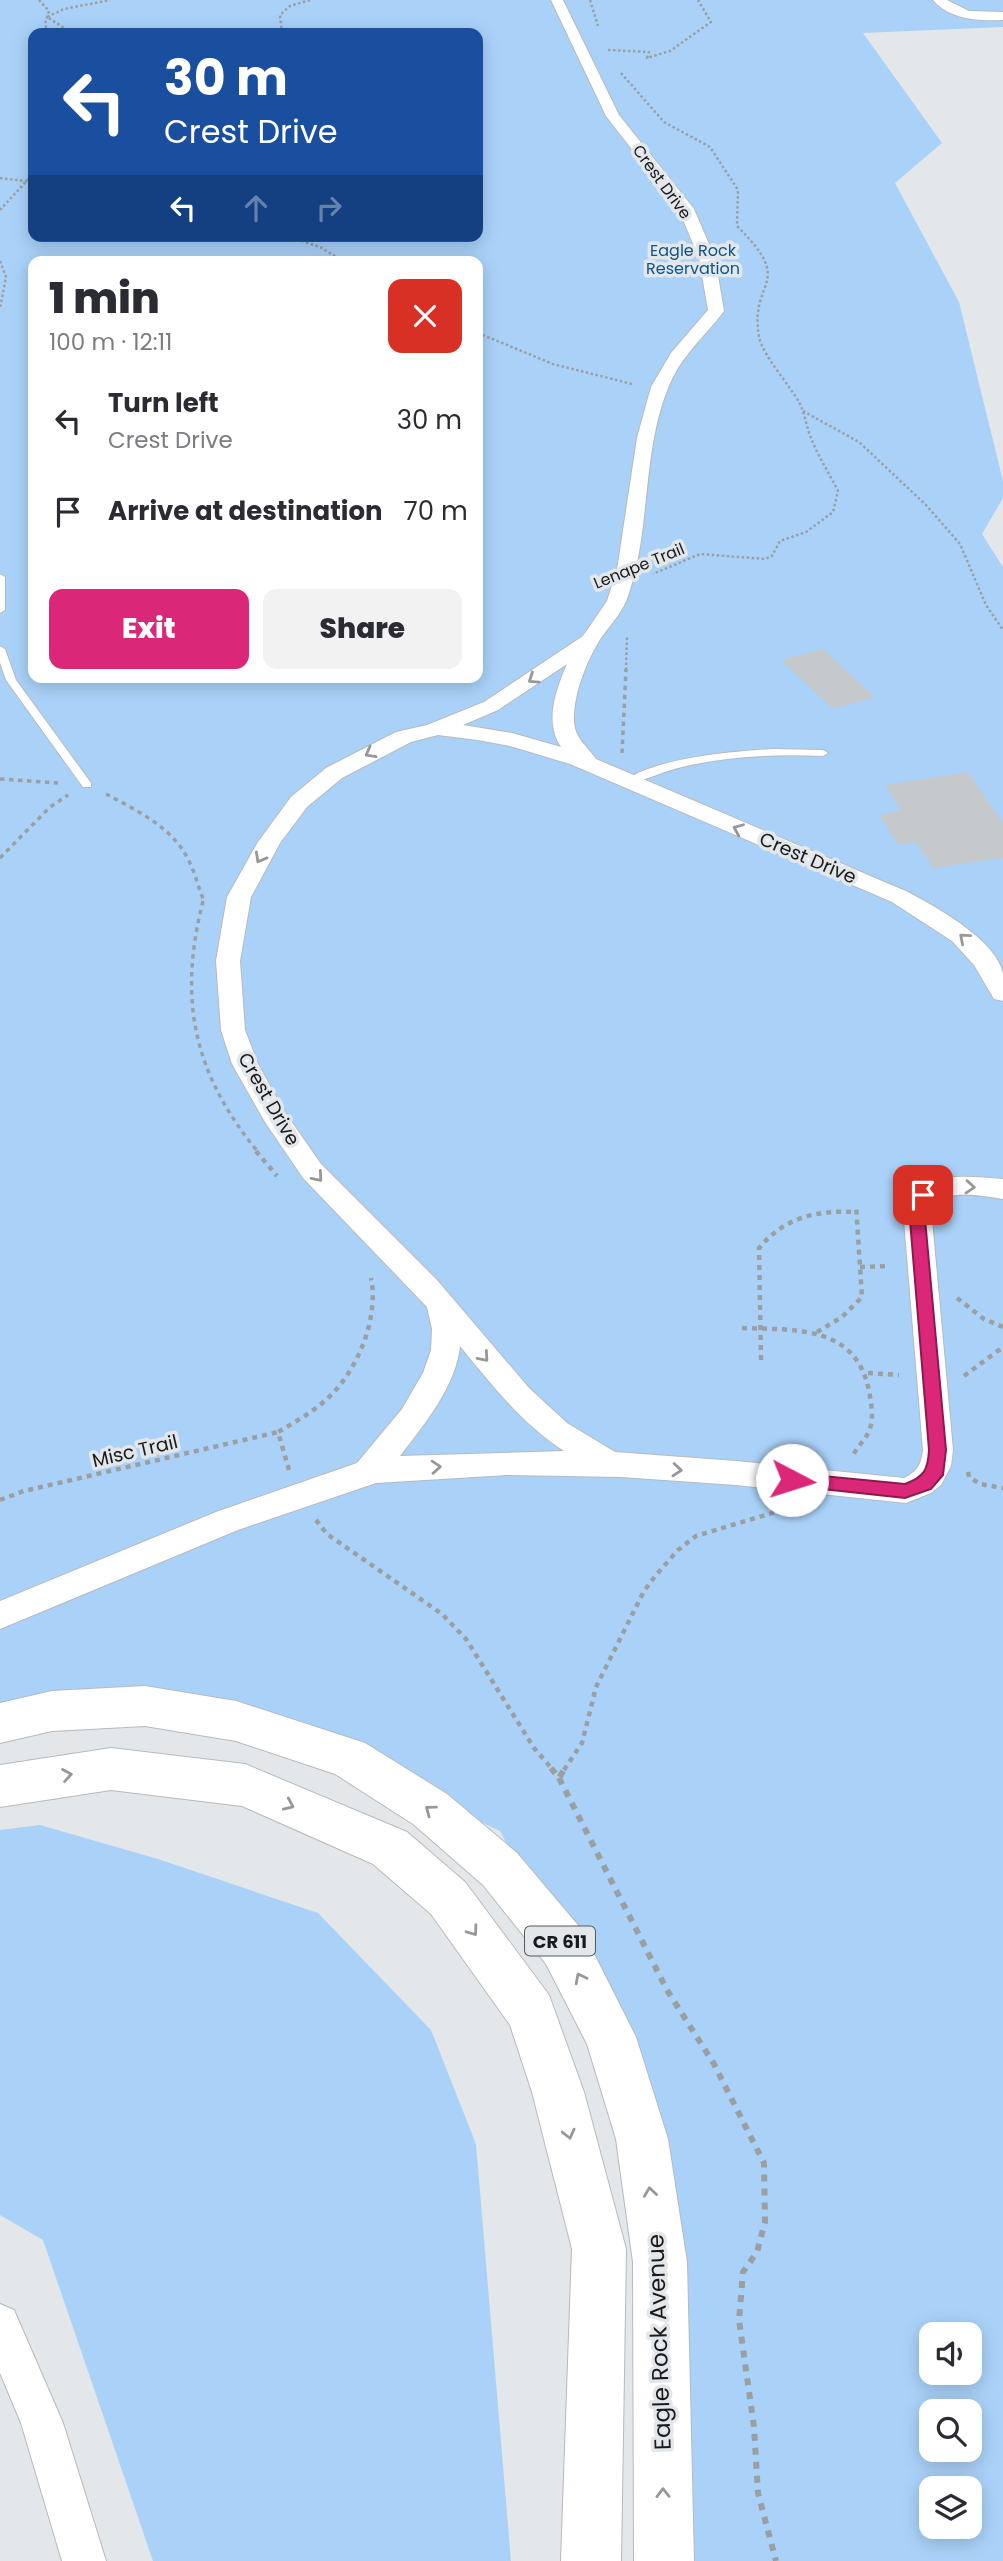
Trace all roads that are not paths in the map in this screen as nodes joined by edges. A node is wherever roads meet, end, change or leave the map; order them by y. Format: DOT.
graph roads {
  1 [pos="556,0"];
  2 [pos="939,0"];
  3 [pos="1003,16"];
  4 [pos="0,577"];
  5 [pos="0,610"];
  6 [pos="590,640"];
  7 [pos="0,649"];
  8 [pos="434,730"];
  9 [pos="823,753"];
  10 [pos="585,760"];
  11 [pos="631,781"];
  12 [pos="87,785"];
  13 [pos="1003,993"];
  14 [pos="1003,1189"];
  15 [pos="440,1305"];
  16 [pos="609,1464"];
  17 [pos="368,1472"];
  18 [pos="0,1615"];
  19 [pos="0,1723"];
  20 [pos="0,1786"];
  21 [pos="0,2324"];
  22 [pos="84,2561"];
  23 [pos="591,2561"];
  24 [pos="664,2561"];
  1 -- 6 [label="street, Crest Drive"];
  2 -- 3 [label="street"];
  4 -- 5 [label="lane"];
  6 -- 8 [label="street, Crest Drive, one-way"];
  6 -- 10 [label="street, Crest Drive"];
  7 -- 12 [label="lane"];
  8 -- 10 [label="street, Crest Drive"];
  8 -- 15 [label="street, Crest Drive, one-way"];
  9 -- 11 [label="lane"];
  10 -- 11 [label="street, Crest Drive"];
  13 -- 11 [label="street, Crest Drive, one-way"];
  16 -- 14 [label="street, Crest Drive, one-way"];
  15 -- 16 [label="street, Crest Drive, one-way"];
  15 -- 17 [label="street, Crest Drive"];
  17 -- 16 [label="street, Crest Drive, one-way"];
  17 -- 18 [label="street, Crest Drive"];
  24 -- 19 [label="main road, Eagle Rock Avenue / CR 611, one-way"];
  20 -- 23 [label="main road, CR 611, one-way"];
  21 -- 22 [label="street"];
}
